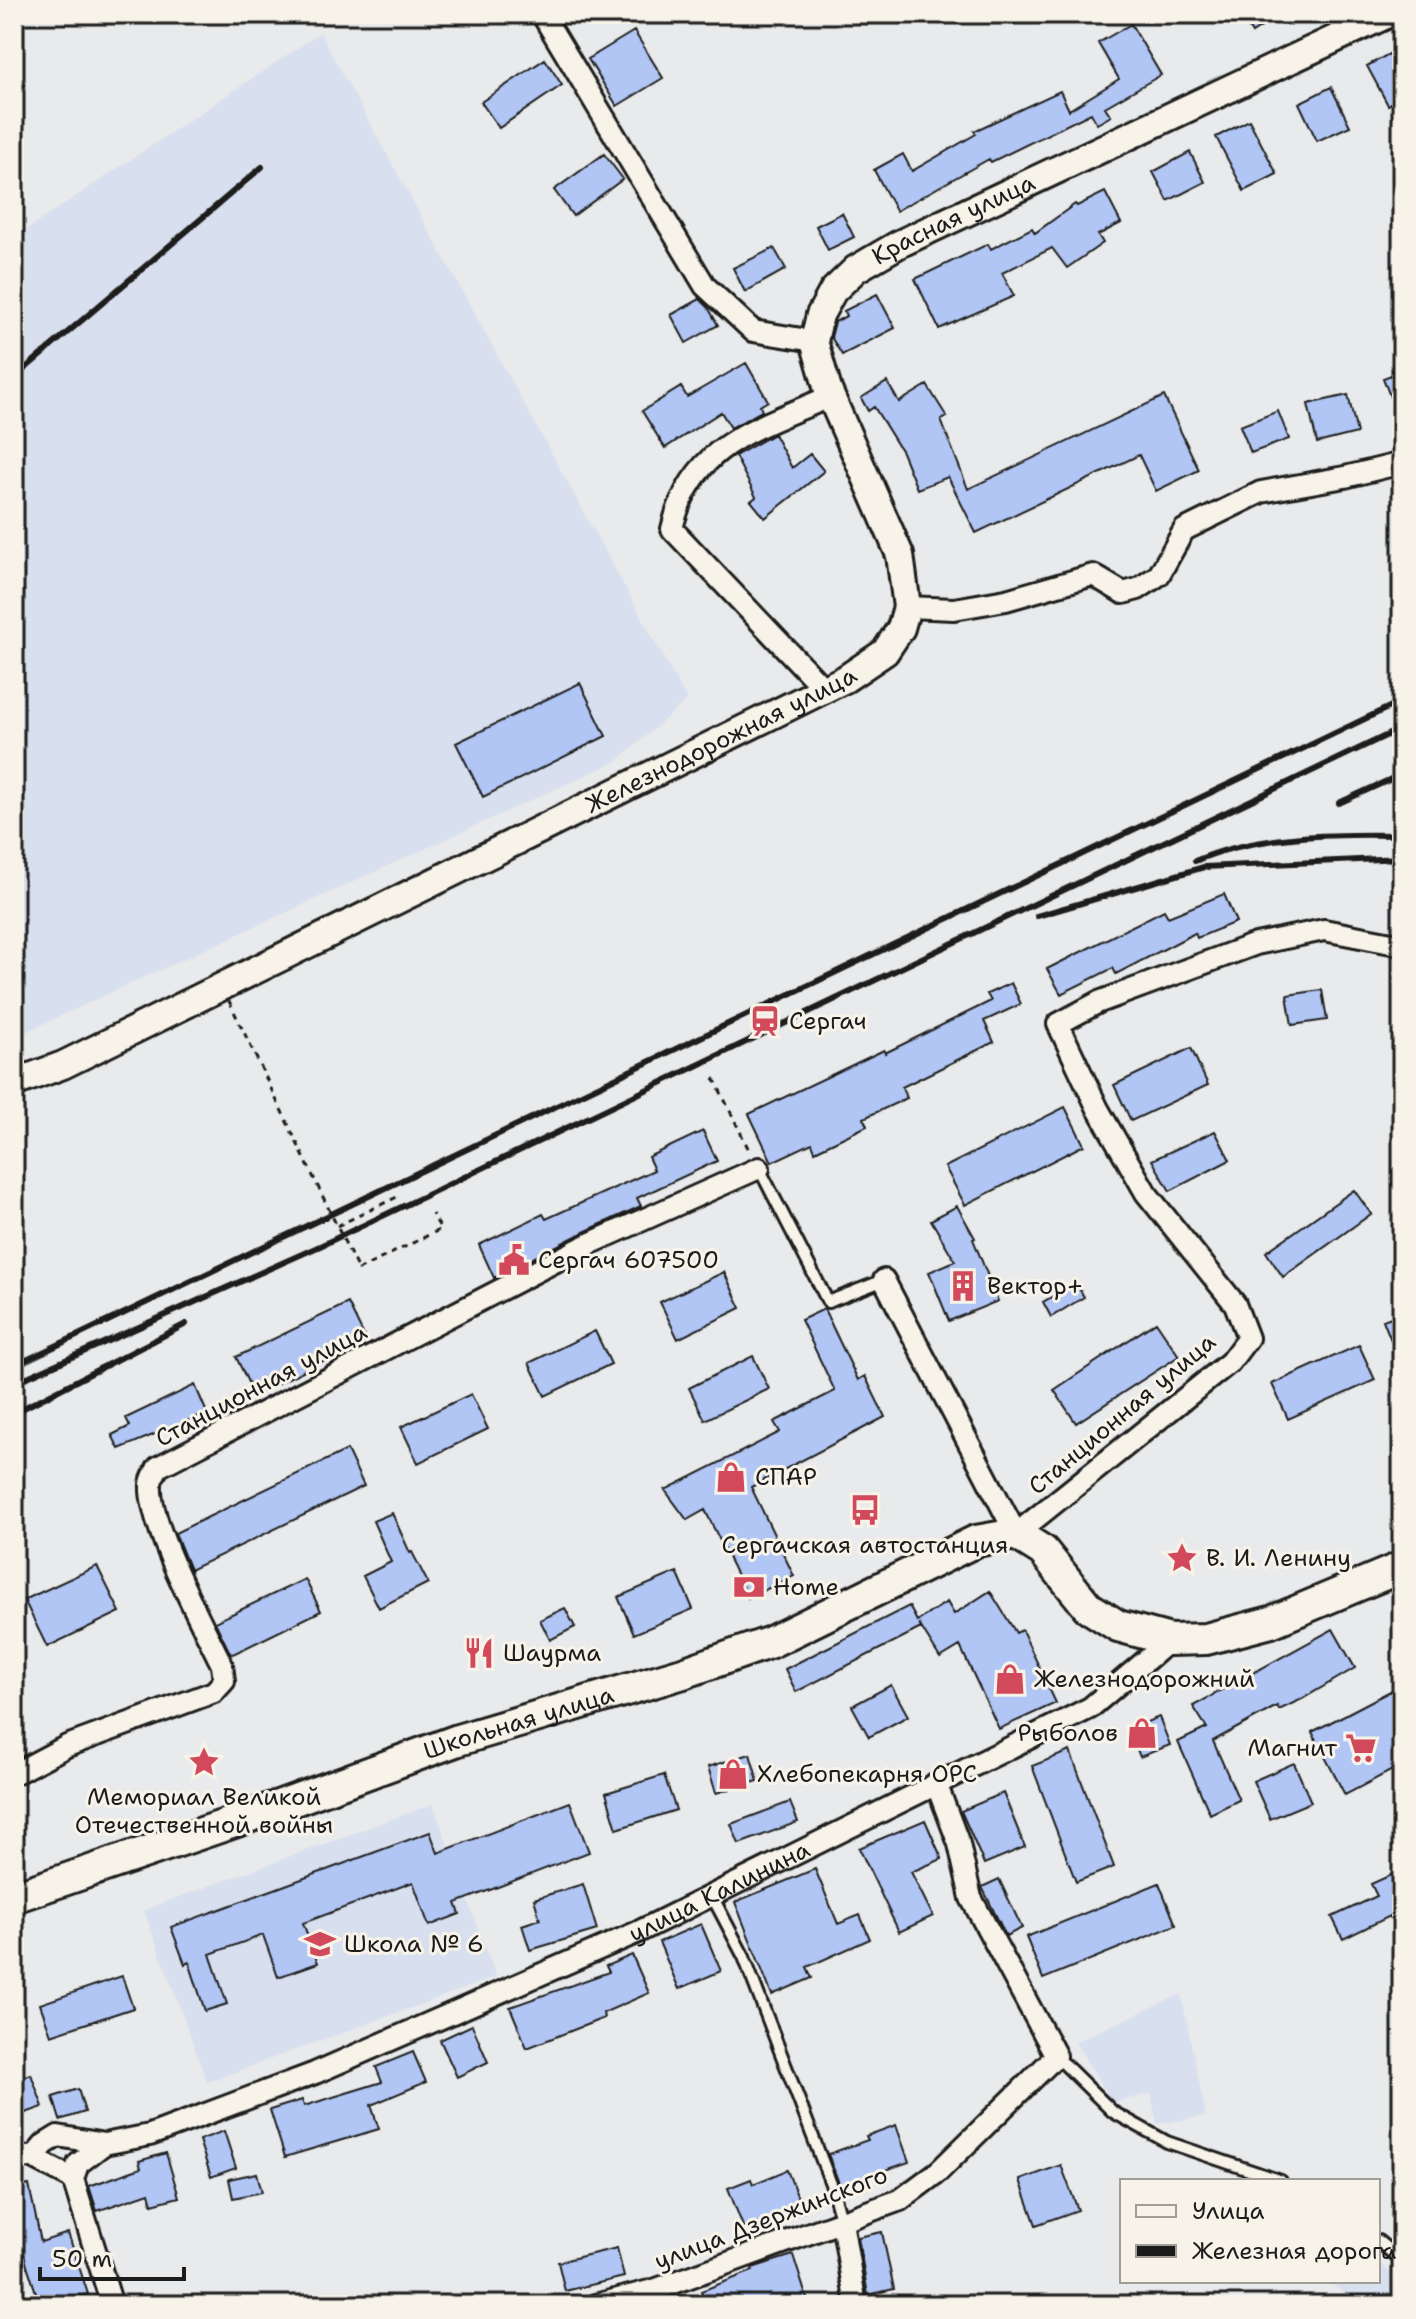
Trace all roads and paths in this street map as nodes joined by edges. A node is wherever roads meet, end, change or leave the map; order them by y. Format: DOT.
graph roads {
  1 [pos="542,14"];
  2 [pos="1388,14"];
  3 [pos="814,341"];
  4 [pos="831,396"];
  5 [pos="1402,463"];
  6 [pos="907,607"];
  7 [pos="824,689"];
  8 [pos="1402,945"];
  9 [pos="229,1001"];
  10 [pos="714,1078"];
  11 [pos="14,1083"];
  12 [pos="759,1168"];
  13 [pos="401,1195"];
  14 [pos="432,1214"];
  15 [pos="337,1226"];
  16 [pos="884,1280"];
  17 [pos="1016,1534"];
  18 [pos="1402,1567"];
  19 [pos="1170,1640"];
  20 [pos="14,1774"];
  21 [pos="936,1783"];
  22 [pos="711,1894"];
  23 [pos="14,1897"];
  24 [pos="1056,2056"];
  25 [pos="104,2144"];
  26 [pos="24,2156"];
  27 [pos="73,2179"];
  28 [pos="1275,2179"];
  29 [pos="842,2222"];
  30 [pos="1380,2243"];
  31 [pos="1402,2261"];
  32 [pos="112,2305"];
  33 [pos="595,2305"];
  34 [pos="856,2305"];
  1 -- 3 [label="street"];
  2 -- 3 [label="street, Красная улица"];
  3 -- 4 [label="street"];
  4 -- 6 [label="street"];
  4 -- 7 [label="street"];
  5 -- 6 [label="street"];
  6 -- 7 [label="street, Железнодорожная улица"];
  7 -- 11 [label="street, Железнодорожная улица"];
  8 -- 17 [label="street, Станционная улица"];
  9 -- 15 [label="path, bridge"];
  10 -- 12 [label="path"];
  12 -- 16 [label="lane"];
  12 -- 20 [label="street, Станционная улица"];
  13 -- 15 [label="path"];
  14 -- 15 [label="path, bridge"];
  16 -- 17 [label="street"];
  17 -- 19 [label="main road"];
  17 -- 23 [label="main road, Школьная улица"];
  18 -- 19 [label="main road"];
  19 -- 21 [label="street, улица Калинина"];
  21 -- 22 [label="street, улица Калинина"];
  21 -- 24 [label="street"];
  22 -- 25 [label="street, улица Калинина"];
  22 -- 29 [label="lane"];
  24 -- 28 [label="lane"];
  24 -- 29 [label="street, улица Дзержинского"];
  25 -- 26 [label="street, улица Калинина"];
  25 -- 27 [label="street"];
  26 -- 27 [label="street"];
  27 -- 32 [label="street"];
  29 -- 33 [label="street, улица Дзержинского"];
  29 -- 34 [label="street"];
  30 -- 31 [label="lane"];
}
